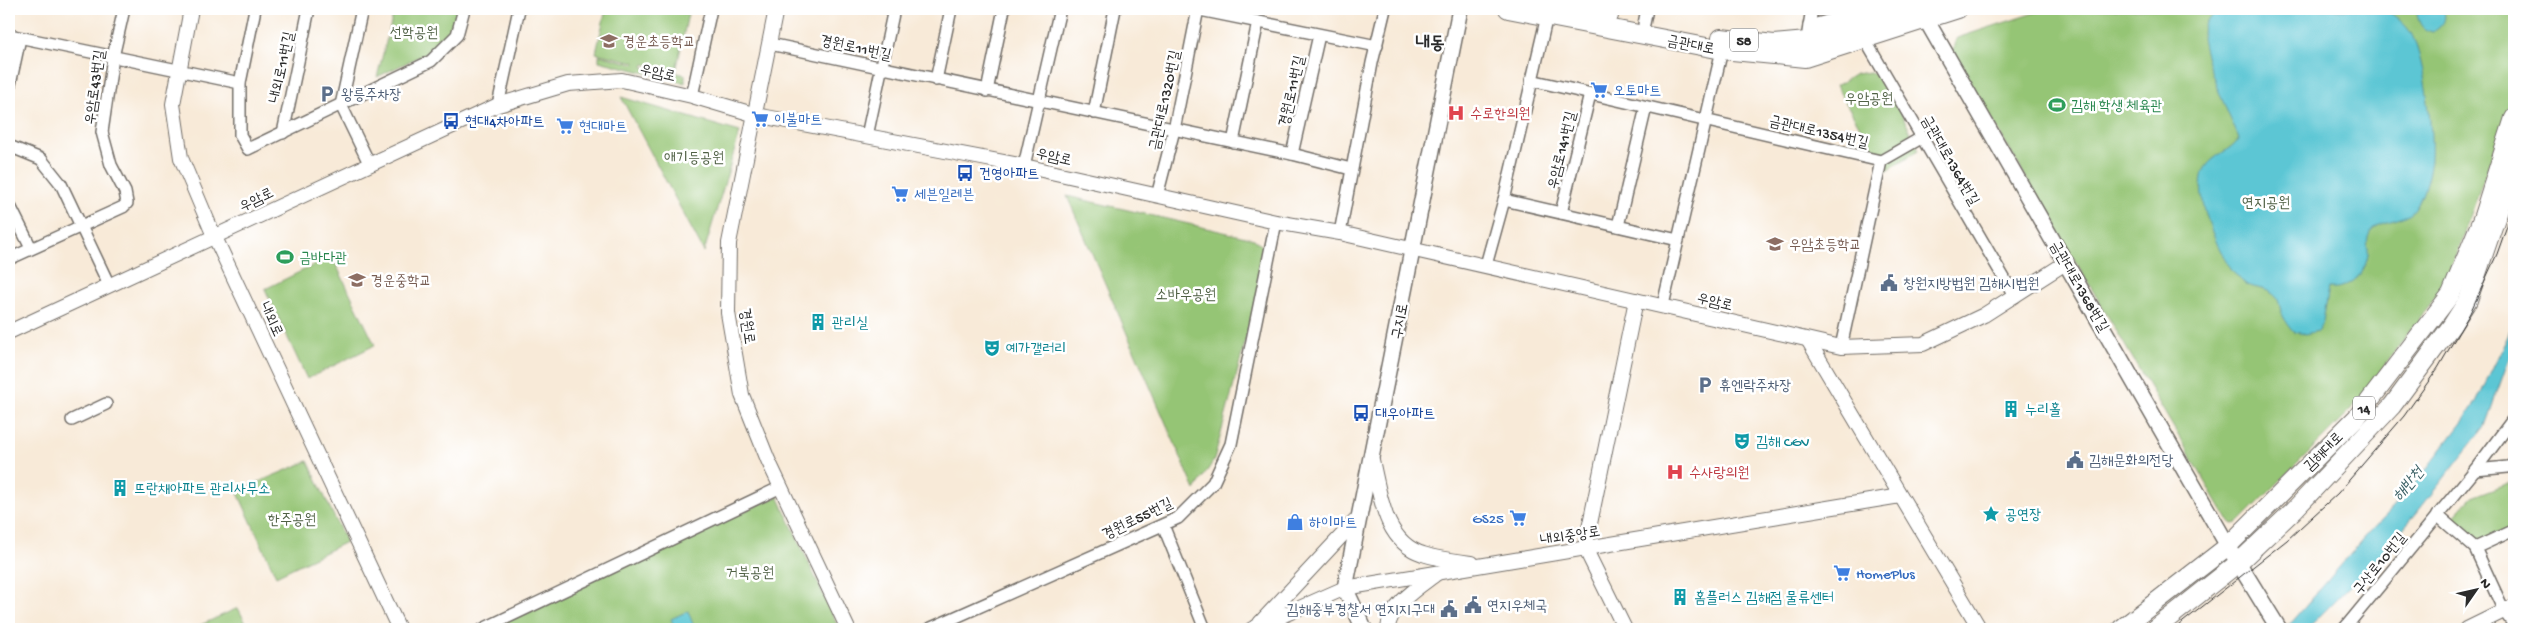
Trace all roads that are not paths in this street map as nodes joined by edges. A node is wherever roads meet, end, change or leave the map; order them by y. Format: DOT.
graph roads {
  1 [pos="124,9"];
  2 [pos="191,9"];
  3 [pos="256,9"];
  4 [pos="310,9"];
  5 [pos="362,9"];
  6 [pos="464,9"];
  7 [pos="519,9"];
  8 [pos="711,9"];
  9 [pos="776,9"];
  10 [pos="894,9"];
  11 [pos="952,9"];
  12 [pos="1004,9"];
  13 [pos="1060,9"];
  14 [pos="1115,9"];
  15 [pos="1197,9"];
  16 [pos="1385,9"];
  17 [pos="1460,9"];
  18 [pos="1508,9"];
  19 [pos="1575,9"];
  20 [pos="1812,9"];
  21 [pos="1871,9"];
  22 [pos="1910,9"];
  23 [pos="1958,9"];
  24 [pos="1923,14"];
  25 [pos="1547,16"];
  26 [pos="1646,16"];
  27 [pos="1258,22"];
  28 [pos="1808,34"];
  29 [pos="1319,35"];
  30 [pos="14,36"];
  31 [pos="1864,38"];
  32 [pos="770,44"];
  33 [pos="1377,46"];
  34 [pos="1722,50"];
  35 [pos="112,57"];
  36 [pos="881,68"];
  37 [pos="179,72"];
  38 [pos="936,80"];
  39 [pos="1531,80"];
  40 [pos="240,84"];
  41 [pos="9,89"];
  42 [pos="987,91"];
  43 [pos="1590,94"];
  44 [pos="692,96"];
  45 [pos="1040,103"];
  46 [pos="498,105"];
  47 [pos="341,106"];
  48 [pos="1646,107"];
  49 [pos="1094,113"];
  50 [pos="756,115"];
  51 [pos="2514,118"];
  52 [pos="1706,121"];
  53 [pos="1174,130"];
  54 [pos="282,133"];
  55 [pos="867,136"];
  56 [pos="1920,138"];
  57 [pos="1233,142"];
  58 [pos="9,146"];
  59 [pos="1292,154"];
  60 [pos="1880,160"];
  61 [pos="369,163"];
  62 [pos="2514,165"];
  63 [pos="1024,166"];
  64 [pos="1351,169"];
  65 [pos="1157,196"];
  66 [pos="1504,200"];
  67 [pos="9,204"];
  68 [pos="1561,213"];
  69 [pos="1276,222"];
  70 [pos="81,226"];
  71 [pos="1618,226"];
  72 [pos="1340,233"];
  73 [pos="216,236"];
  74 [pos="1678,240"];
  75 [pos="32,248"];
  76 [pos="1412,248"];
  77 [pos="9,259"];
  78 [pos="2067,262"];
  79 [pos="1486,265"];
  80 [pos="109,285"];
  81 [pos="2015,297"];
  82 [pos="1636,300"];
  83 [pos="1663,305"];
  84 [pos="9,332"];
  85 [pos="1808,340"];
  86 [pos="1841,347"];
  87 [pos="106,404"];
  88 [pos="2514,418"];
  89 [pos="72,420"];
  90 [pos="1372,460"];
  91 [pos="2514,464"];
  92 [pos="2475,470"];
  93 [pos="781,487"];
  94 [pos="1900,496"];
  95 [pos="2437,515"];
  96 [pos="1360,516"];
  97 [pos="1162,525"];
  98 [pos="2514,530"];
  99 [pos="2228,546"];
  100 [pos="1585,548"];
  101 [pos="2476,548"];
  102 [pos="2238,563"];
  103 [pos="1483,565"];
  104 [pos="1436,573"];
  105 [pos="1345,588"];
  106 [pos="2509,609"];
  107 [pos="2514,625"];
  108 [pos="1254,628"];
  109 [pos="399,629"];
  110 [pos="483,629"];
  111 [pos="848,629"];
  112 [pos="929,629"];
  113 [pos="1205,629"];
  114 [pos="1286,629"];
  115 [pos="1364,629"];
  116 [pos="1388,629"];
  117 [pos="1625,629"];
  118 [pos="1980,629"];
  119 [pos="2121,629"];
  120 [pos="2155,629"];
  121 [pos="2279,629"];
  122 [pos="2344,629"];
  123 [pos="2467,629"];
  1 -- 35 [label="street, 우암로43번길"];
  2 -- 37 [label="street, 내외로"];
  3 -- 40 [label="street"];
  4 -- 54 [label="street, 내외로11번길"];
  5 -- 47 [label="street"];
  6 -- 47 [label="street"];
  7 -- 46 [label="street"];
  8 -- 44 [label="street"];
  9 -- 32 [label="street, 경원로"];
  10 -- 36 [label="street"];
  11 -- 38 [label="street"];
  12 -- 42 [label="street"];
  13 -- 45 [label="street"];
  14 -- 49 [label="street"];
  15 -- 27 [label="street, 금관대로1320번길"];
  15 -- 53 [label="street, 금관대로1320번길"];
  16 -- 33 [label="street"];
  17 -- 76 [label="main road, 구지로"];
  18 -- 25 [label="main road, 금관대로"];
  19 -- 26 [label="main road, 금관대로 / 58"];
  20 -- 28 [label="street"];
  21 -- 28 [label="street"];
  22 -- 28 [label="main road, 금관대로 / 58"];
  23 -- 24 [label="main road, 금관대로"];
  24 -- 31 [label="main road, 금관대로"];
  24 -- 78 [label="main road, 금관대로1368번길"];
  25 -- 34 [label="main road, 금관대로"];
  25 -- 39 [label="street"];
  26 -- 28 [label="main road, 금관대로 / 58"];
  27 -- 29 [label="street, 금관대로1320번길"];
  27 -- 57 [label="street"];
  29 -- 33 [label="street, 금관대로1320번길"];
  29 -- 59 [label="street, 경원로11번길"];
  30 -- 35 [label="street"];
  30 -- 41 [label="street"];
  31 -- 34 [label="main road, 금관대로"];
  31 -- 56 [label="street, 금관대로1364번길"];
  32 -- 36 [label="street, 경원로11번길"];
  32 -- 50 [label="street, 경원로"];
  33 -- 64 [label="street"];
  34 -- 52 [label="street"];
  35 -- 37 [label="street"];
  35 -- 70 [label="street, 우암로43번길"];
  36 -- 38 [label="street, 경원로11번길"];
  36 -- 55 [label="street"];
  37 -- 40 [label="street"];
  37 -- 73 [label="street, 내외로"];
  38 -- 42 [label="street, 경원로11번길"];
  39 -- 43 [label="street, 우암로141번길"];
  39 -- 66 [label="street"];
  40 -- 54 [label="street"];
  42 -- 45 [label="street, 경원로11번길"];
  43 -- 48 [label="street, 우암로141번길"];
  43 -- 68 [label="street, 우암로141번길"];
  44 -- 46 [label="street, 우암로"];
  44 -- 50 [label="street, 우암로"];
  45 -- 49 [label="street, 경원로11번길"];
  45 -- 63 [label="street"];
  46 -- 61 [label="street, 우암로"];
  47 -- 54 [label="street"];
  47 -- 61 [label="street"];
  48 -- 52 [label="street, 우암로141번길"];
  48 -- 71 [label="street"];
  49 -- 53 [label="street, 경원로11번길"];
  50 -- 55 [label="street, 우암로"];
  50 -- 93 [label="street, 경원로"];
  51 -- 99 [label="main road, 김해대로 / 14"];
  52 -- 60 [label="street, 금관대로1354번길"];
  52 -- 74 [label="street"];
  53 -- 57 [label="street, 경원로11번길"];
  53 -- 65 [label="street, 금관대로1320번길"];
  55 -- 63 [label="street, 우암로"];
  56 -- 60 [label="street, 금관대로1354번길"];
  56 -- 81 [label="street, 금관대로1364번길"];
  57 -- 59 [label="street, 경원로11번길"];
  58 -- 70 [label="street"];
  59 -- 64 [label="street, 경원로11번길"];
  60 -- 86 [label="street"];
  61 -- 73 [label="street, 우암로"];
  62 -- 102 [label="main road, 김해대로"];
  63 -- 65 [label="street, 우암로"];
  64 -- 72 [label="street"];
  65 -- 69 [label="street, 우암로"];
  66 -- 68 [label="street, 우암로141번길"];
  66 -- 79 [label="street"];
  67 -- 75 [label="street"];
  68 -- 71 [label="street, 우암로141번길"];
  69 -- 72 [label="street, 우암로"];
  69 -- 97 [label="street, 경원로55번길"];
  70 -- 75 [label="street"];
  70 -- 80 [label="street"];
  71 -- 74 [label="street, 우암로141번길"];
  72 -- 76 [label="street, 우암로"];
  73 -- 80 [label="street, 우암로"];
  73 -- 109 [label="street, 내외로"];
  74 -- 83 [label="street"];
  75 -- 77 [label="street"];
  76 -- 79 [label="street, 우암로"];
  76 -- 90 [label="main road, 구지로"];
  78 -- 81 [label="street, 우암로"];
  78 -- 99 [label="main road, 금관대로1368번길"];
  79 -- 82 [label="street, 우암로"];
  80 -- 84 [label="street, 우암로"];
  81 -- 86 [label="street, 우암로"];
  82 -- 83 [label="street, 우암로"];
  82 -- 100 [label="street"];
  83 -- 85 [label="street, 우암로"];
  85 -- 86 [label="street, 우암로"];
  85 -- 94 [label="street"];
  87 -- 89 [label="street"];
  88 -- 92 [label="street, 구산로10번길"];
  90 -- 96 [label="main road, 구지로"];
  90 -- 103 [label="street"];
  91 -- 92 [label="street"];
  92 -- 95 [label="street, 구산로10번길"];
  93 -- 110 [label="street"];
  93 -- 111 [label="street, 경원로"];
  94 -- 100 [label="street, 내외중앙로"];
  94 -- 118 [label="street"];
  95 -- 101 [label="street"];
  95 -- 122 [label="street, 구산로10번길"];
  96 -- 105 [label="main road, 구지로"];
  96 -- 108 [label="street"];
  97 -- 112 [label="street, 경원로55번길"];
  97 -- 113 [label="street"];
  98 -- 101 [label="street"];
  99 -- 102 [label="main road, 금관대로1368번길"];
  99 -- 119 [label="main road, 김해대로 / 14"];
  100 -- 103 [label="street, 내외중앙로"];
  100 -- 117 [label="street"];
  101 -- 106 [label="street"];
  102 -- 120 [label="main road, 김해대로"];
  102 -- 121 [label="main road, 금관대로1368번길"];
  103 -- 104 [label="street, 내외중앙로"];
  104 -- 105 [label="street, 내외중앙로"];
  104 -- 116 [label="street"];
  105 -- 108 [label="street, 내외중앙로"];
  105 -- 115 [label="main road"];
  106 -- 107 [label="street"];
  106 -- 123 [label="street"];
  108 -- 114 [label="street"];
}
